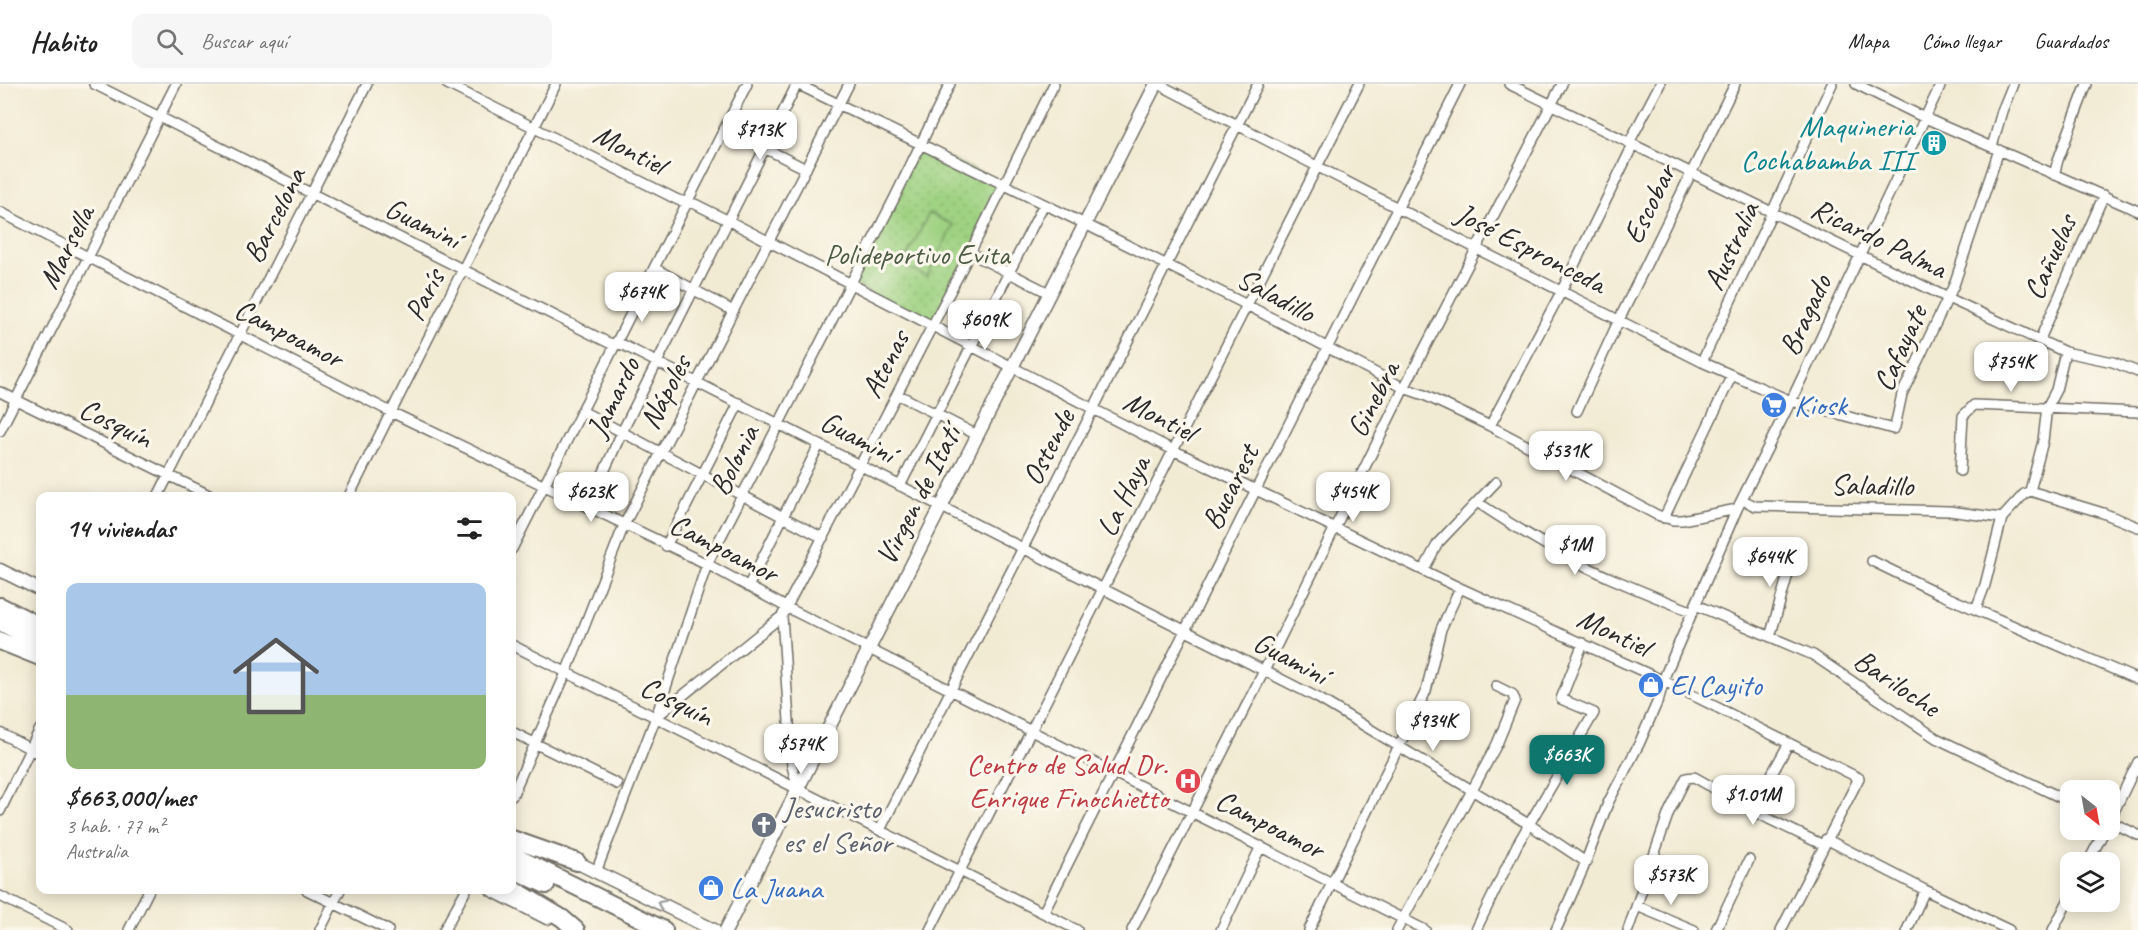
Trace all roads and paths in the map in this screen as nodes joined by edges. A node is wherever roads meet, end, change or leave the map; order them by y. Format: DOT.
graph roads {
  1 [pos="94,84"];
  2 [pos="176,84"];
  3 [pos="367,84"];
  4 [pos="447,84"];
  5 [pos="556,84"];
  6 [pos="747,84"];
  7 [pos="797,84"];
  8 [pos="849,84"];
  9 [pos="950,84"];
  10 [pos="1054,84"];
  11 [pos="1157,84"];
  12 [pos="1258,84"];
  13 [pos="1359,84"];
  14 [pos="1460,84"];
  15 [pos="1509,84"];
  16 [pos="1562,84"];
  17 [pos="1660,84"];
  18 [pos="1735,84"];
  19 [pos="1832,84"];
  20 [pos="1856,84"];
  21 [pos="1941,84"];
  22 [pos="2013,84"];
  23 [pos="2087,84"];
  24 [pos="838,105"];
  25 [pos="1551,105"];
  26 [pos="159,118"];
  27 [pos="1925,118"];
  28 [pos="1237,125"];
  29 [pos="533,128"];
  30 [pos="725,128"];
  31 [pos="1631,144"];
  32 [pos="920,145"];
  33 [pos="765,148"];
  34 [pos="1996,149"];
  35 [pos="1317,166"];
  36 [pos="806,169"];
  37 [pos="1692,172"];
  38 [pos="2054,175"];
  39 [pos="1004,184"];
  40 [pos="311,194"];
  41 [pos="2104,195"];
  42 [pos="687,202"];
  43 [pos="1044,204"];
  44 [pos="1398,208"];
  45 [pos="2138,211"];
  46 [pos="0,212"];
  47 [pos="1773,213"];
  48 [pos="729,221"];
  49 [pos="1085,224"];
  50 [pos="769,242"];
  51 [pos="1477,249"];
  52 [pos="969,253"];
  53 [pos="1860,256"];
  54 [pos="88,257"];
  55 [pos="1166,266"];
  56 [pos="654,268"];
  57 [pos="464,270"];
  58 [pos="1009,273"];
  59 [pos="850,284"];
  60 [pos="693,290"];
  61 [pos="1561,292"];
  62 [pos="1049,293"];
  63 [pos="1948,298"];
  64 [pos="1247,305"];
  65 [pos="733,311"];
  66 [pos="1619,320"];
  67 [pos="932,324"];
  68 [pos="241,335"];
  69 [pos="2040,339"];
  70 [pos="616,344"];
  71 [pos="972,345"];
  72 [pos="1327,349"];
  73 [pos="2065,352"];
  74 [pos="1702,362"];
  75 [pos="657,363"];
  76 [pos="1012,366"];
  77 [pos="2138,372"];
  78 [pos="1732,375"];
  79 [pos="697,382"];
  80 [pos="1404,388"];
  81 [pos="0,392"];
  82 [pos="897,394"];
  83 [pos="15,400"];
  84 [pos="1791,401"];
  85 [pos="739,403"];
  86 [pos="2047,407"];
  87 [pos="1094,409"];
  88 [pos="582,411"];
  89 [pos="1577,411"];
  90 [pos="391,412"];
  91 [pos="2138,412"];
  92 [pos="937,415"];
  93 [pos="779,424"];
  94 [pos="1490,426"];
  95 [pos="1893,429"];
  96 [pos="0,431"];
  97 [pos="622,432"];
  98 [pos="977,435"];
  99 [pos="819,445"];
  100 [pos="1173,450"];
  101 [pos="661,452"];
  102 [pos="860,466"];
  103 [pos="1960,471"];
  104 [pos="702,473"];
  105 [pos="168,475"];
  106 [pos="1496,482"];
  107 [pos="543,486"];
  108 [pos="900,486"];
  109 [pos="1256,490"];
  110 [pos="2030,490"];
  111 [pos="160,492"];
  112 [pos="203,492"];
  113 [pos="351,492"];
  114 [pos="743,495"];
  115 [pos="1743,500"];
  116 [pos="1477,502"];
  117 [pos="941,506"];
  118 [pos="588,507"];
  119 [pos="1737,509"];
  120 [pos="783,516"];
  121 [pos="1664,518"];
  122 [pos="2002,518"];
  123 [pos="624,525"];
  124 [pos="2138,527"];
  125 [pos="1335,529"];
  126 [pos="823,538"];
  127 [pos="516,541"];
  128 [pos="666,546"];
  129 [pos="1796,546"];
  130 [pos="1023,549"];
  131 [pos="1872,561"];
  132 [pos="707,564"];
  133 [pos="1424,569"];
  134 [pos="0,570"];
  135 [pos="748,587"];
  136 [pos="36,588"];
  137 [pos="1460,588"];
  138 [pos="1103,589"];
  139 [pos="0,606"];
  140 [pos="786,607"];
  141 [pos="1695,608"];
  142 [pos="1976,609"];
  143 [pos="782,616"];
  144 [pos="0,622"];
  145 [pos="36,624"];
  146 [pos="1184,630"];
  147 [pos="1770,637"];
  148 [pos="36,640"];
  149 [pos="0,641"];
  150 [pos="1582,643"];
  151 [pos="516,647"];
  152 [pos="869,648"];
  153 [pos="36,655"];
  154 [pos="36,662"];
  155 [pos="1264,671"];
  156 [pos="566,673"];
  157 [pos="2138,680"];
  158 [pos="1664,681"];
  159 [pos="1496,686"];
  160 [pos="951,690"];
  161 [pos="656,717"];
  162 [pos="1030,730"];
  163 [pos="0,733"];
  164 [pos="516,734"];
  165 [pos="36,738"];
  166 [pos="1789,743"];
  167 [pos="534,744"];
  168 [pos="1398,747"];
  169 [pos="31,749"];
  170 [pos="36,752"];
  171 [pos="2138,762"];
  172 [pos="1113,772"];
  173 [pos="617,784"];
  174 [pos="516,787"];
  175 [pos="798,789"];
  176 [pos="1472,791"];
  177 [pos="2060,797"];
  178 [pos="2120,799"];
  179 [pos="1752,810"];
  180 [pos="0,811"];
  181 [pos="1193,812"];
  182 [pos="1530,825"];
  183 [pos="2120,827"];
  184 [pos="880,830"];
  185 [pos="516,832"];
  186 [pos="2138,835"];
  187 [pos="516,840"];
  188 [pos="1825,842"];
  189 [pos="1261,846"];
  190 [pos="516,857"];
  191 [pos="1749,860"];
  192 [pos="1586,861"];
  193 [pos="577,862"];
  194 [pos="516,870"];
  195 [pos="960,871"];
  196 [pos="596,872"];
  197 [pos="1332,882"];
  198 [pos="516,890"];
  199 [pos="1925,890"];
  200 [pos="147,894"];
  201 [pos="315,894"];
  202 [pos="338,894"];
  203 [pos="464,894"];
  204 [pos="500,894"];
  205 [pos="0,896"];
  206 [pos="334,903"];
  207 [pos="1637,906"];
  208 [pos="2062,912"];
  209 [pos="1043,913"];
  210 [pos="1402,919"];
  211 [pos="68,930"];
  212 [pos="129,930"];
  213 [pos="320,930"];
  214 [pos="388,930"];
  215 [pos="444,930"];
  216 [pos="566,930"];
  217 [pos="576,930"];
  218 [pos="640,930"];
  219 [pos="664,930"];
  220 [pos="714,930"];
  221 [pos="726,930"];
  222 [pos="930,930"];
  223 [pos="1077,930"];
  224 [pos="1132,930"];
  225 [pos="1221,930"];
  226 [pos="1309,930"];
  227 [pos="1397,930"];
  228 [pos="1425,930"];
  229 [pos="1476,930"];
  230 [pos="1556,930"];
  231 [pos="1628,930"];
  232 [pos="1694,930"];
  233 [pos="1716,930"];
  234 [pos="1781,930"];
  235 [pos="1907,930"];
  236 [pos="2010,930"];
  237 [pos="2053,930"];
  1 -- 26 [label="street, Guaminí"];
  2 -- 26 [label="street, Marsella"];
  3 -- 40 [label="street, Barcelona"];
  4 -- 29 [label="street, Montiel"];
  5 -- 29 [label="street, París"];
  6 -- 30 [label="street"];
  7 -- 24 [label="street, Saladillo"];
  7 -- 33 [label="street, Jamardo"];
  8 -- 24 [label="street, Nápoles"];
  9 -- 32 [label="street, Bolonia"];
  10 -- 39 [label="street, Atenas"];
  11 -- 28 [label="street, José Espronceda"];
  11 -- 49 [label="street, Virgen de Itatí"];
  12 -- 28 [label="street, Ostende"];
  13 -- 35 [label="street, La Haya"];
  14 -- 44 [label="street, Bucarest"];
  15 -- 25 [label="street, Ricardo Palma"];
  16 -- 25 [label="street, Ginebra"];
  17 -- 31 [label="street"];
  18 -- 37 [label="street, Escobar"];
  19 -- 47 [label="street, Australia"];
  20 -- 27 [label="street"];
  21 -- 27 [label="street, Bragado"];
  22 -- 34 [label="street, Cafayate"];
  23 -- 38 [label="street, Cañuelas"];
  24 -- 32 [label="street, Saladillo"];
  24 -- 36 [label="street, Nápoles"];
  25 -- 31 [label="street, Ricardo Palma"];
  25 -- 51 [label="street, Ginebra"];
  26 -- 40 [label="street, Guaminí"];
  26 -- 54 [label="street, Marsella"];
  27 -- 34 [label="street"];
  27 -- 53 [label="street, Bragado"];
  28 -- 35 [label="street, José Espronceda"];
  28 -- 55 [label="street, Ostende"];
  29 -- 42 [label="street, Montiel"];
  29 -- 57 [label="street, París"];
  30 -- 33 [label="street"];
  30 -- 42 [label="street"];
  31 -- 37 [label="street, Ricardo Palma"];
  31 -- 61 [label="street"];
  32 -- 39 [label="street, Saladillo"];
  32 -- 59 [label="street, Bolonia"];
  33 -- 36 [label="street"];
  33 -- 48 [label="street, Jamardo"];
  34 -- 38 [label="street"];
  34 -- 63 [label="street, Cafayate"];
  35 -- 44 [label="street, José Espronceda"];
  35 -- 64 [label="street, La Haya"];
  36 -- 50 [label="street, Nápoles"];
  37 -- 47 [label="street, Ricardo Palma"];
  37 -- 66 [label="street, Escobar"];
  38 -- 41 [label="street"];
  39 -- 43 [label="street, Saladillo"];
  39 -- 52 [label="street, Atenas"];
  40 -- 57 [label="street, Guaminí"];
  40 -- 68 [label="street, Barcelona"];
  41 -- 45 [label="street"];
  41 -- 69 [label="street, Cañuelas"];
  42 -- 48 [label="street, Montiel"];
  42 -- 56 [label="street"];
  43 -- 49 [label="street, Saladillo"];
  43 -- 58 [label="street"];
  44 -- 51 [label="street, José Espronceda"];
  44 -- 72 [label="street, Bucarest"];
  46 -- 54 [label="street, Campoamor"];
  47 -- 53 [label="street, Ricardo Palma"];
  47 -- 74 [label="street, Australia"];
  48 -- 50 [label="street, Montiel"];
  48 -- 60 [label="street, Jamardo"];
  49 -- 55 [label="street, Saladillo"];
  49 -- 62 [label="street, Virgen de Itatí"];
  50 -- 59 [label="street, Montiel"];
  50 -- 65 [label="street, Nápoles"];
  51 -- 61 [label="street, José Espronceda"];
  51 -- 80 [label="street, Ginebra"];
  52 -- 58 [label="street"];
  52 -- 67 [label="street, Atenas"];
  53 -- 63 [label="street, Ricardo Palma"];
  53 -- 84 [label="street, Bragado"];
  54 -- 68 [label="street, Campoamor"];
  54 -- 83 [label="street, Marsella"];
  55 -- 64 [label="street, Saladillo"];
  55 -- 87 [label="street, Ostende"];
  56 -- 60 [label="street"];
  56 -- 70 [label="street"];
  57 -- 70 [label="street, Guaminí"];
  57 -- 90 [label="street, París"];
  58 -- 62 [label="street"];
  58 -- 71 [label="street"];
  59 -- 67 [label="street, Montiel"];
  59 -- 93 [label="street, Bolonia"];
  60 -- 65 [label="street"];
  60 -- 75 [label="street, Jamardo"];
  61 -- 66 [label="street, José Espronceda"];
  61 -- 94 [label="street"];
  62 -- 76 [label="street, Virgen de Itatí"];
  63 -- 69 [label="street, Ricardo Palma"];
  63 -- 95 [label="street, Cafayate"];
  64 -- 72 [label="street, Saladillo"];
  64 -- 100 [label="street, La Haya"];
  65 -- 79 [label="street, Nápoles"];
  66 -- 74 [label="street, José Espronceda"];
  66 -- 89 [label="street, Escobar"];
  67 -- 71 [label="street, Montiel"];
  67 -- 82 [label="street, Atenas"];
  68 -- 90 [label="street, Campoamor"];
  68 -- 105 [label="street, Barcelona"];
  69 -- 73 [label="street, Ricardo Palma"];
  70 -- 75 [label="street, Guaminí"];
  70 -- 88 [label="street"];
  71 -- 76 [label="street, Montiel"];
  71 -- 92 [label="street"];
  72 -- 80 [label="street, Saladillo"];
  72 -- 109 [label="street, Bucarest"];
  73 -- 77 [label="street, Ricardo Palma"];
  73 -- 86 [label="street"];
  74 -- 78 [label="street, José Espronceda"];
  75 -- 79 [label="street, Guaminí"];
  75 -- 97 [label="street, Jamardo"];
  76 -- 87 [label="street, Montiel"];
  76 -- 98 [label="street, Virgen de Itatí"];
  78 -- 84 [label="street, José Espronceda"];
  78 -- 121 [label="street"];
  79 -- 85 [label="street, Guaminí"];
  79 -- 101 [label="street, Nápoles"];
  80 -- 94 [label="street, Saladillo"];
  80 -- 125 [label="street, Ginebra"];
  81 -- 83 [label="street, Cosquín"];
  82 -- 92 [label="street"];
  82 -- 102 [label="street, Atenas"];
  83 -- 96 [label="street, Marsella"];
  83 -- 105 [label="street, Cosquín"];
  84 -- 95 [label="street, José Espronceda"];
  84 -- 115 [label="street, Bragado"];
  85 -- 93 [label="street, Guaminí"];
  85 -- 104 [label="street"];
  86 -- 91 [label="street"];
  86 -- 103 [label="street"];
  86 -- 110 [label="street"];
  87 -- 100 [label="street, Montiel"];
  87 -- 130 [label="street, Ostende"];
  88 -- 97 [label="street"];
  88 -- 107 [label="street"];
  90 -- 107 [label="street, Campoamor"];
  90 -- 113 [label="street, París"];
  92 -- 98 [label="street"];
  92 -- 108 [label="street"];
  93 -- 99 [label="street, Guaminí"];
  93 -- 114 [label="street, Bolonia"];
  94 -- 121 [label="street, Saladillo"];
  97 -- 101 [label="street"];
  97 -- 118 [label="street, Jamardo"];
  98 -- 117 [label="street, Virgen de Itatí"];
  99 -- 102 [label="street, Guaminí"];
  99 -- 120 [label="street"];
  100 -- 109 [label="street, Montiel"];
  100 -- 138 [label="street, La Haya"];
  101 -- 104 [label="street"];
  101 -- 123 [label="street, Nápoles"];
  102 -- 108 [label="street, Guaminí"];
  102 -- 126 [label="street, Atenas"];
  104 -- 114 [label="street"];
  104 -- 128 [label="street"];
  105 -- 111 [label="street, Barcelona"];
  105 -- 112 [label="street, Cosquín"];
  106 -- 116 [label="street"];
  107 -- 118 [label="street, Campoamor"];
  107 -- 127 [label="street"];
  108 -- 117 [label="street, Guaminí"];
  109 -- 125 [label="street, Montiel"];
  109 -- 146 [label="street, Bucarest"];
  110 -- 122 [label="street"];
  110 -- 124 [label="street"];
  114 -- 120 [label="street"];
  114 -- 132 [label="street, Bolonia"];
  115 -- 119 [label="street, Bragado"];
  115 -- 122 [label="street, Saladillo"];
  116 -- 133 [label="street"];
  116 -- 141 [label="street, Bariloche"];
  117 -- 130 [label="street, Guaminí"];
  117 -- 152 [label="street, Virgen de Itatí"];
  118 -- 123 [label="street, Campoamor"];
  119 -- 121 [label="street"];
  119 -- 141 [label="street, Bragado"];
  120 -- 126 [label="street"];
  120 -- 135 [label="street"];
  122 -- 142 [label="street"];
  123 -- 128 [label="street, Campoamor"];
  123 -- 156 [label="street, Nápoles"];
  125 -- 133 [label="street, Montiel"];
  125 -- 155 [label="street, Ginebra"];
  126 -- 140 [label="street, Atenas"];
  128 -- 132 [label="street, Campoamor"];
  129 -- 147 [label="street"];
  130 -- 138 [label="street, Guaminí"];
  130 -- 160 [label="street, Ostende"];
  131 -- 142 [label="street"];
  132 -- 135 [label="street, Campoamor"];
  132 -- 161 [label="street, Bolonia"];
  133 -- 137 [label="street, Montiel"];
  134 -- 136 [label="street"];
  135 -- 140 [label="street, Campoamor"];
  137 -- 150 [label="street, Montiel"];
  137 -- 168 [label="street"];
  138 -- 146 [label="street, Guaminí"];
  138 -- 162 [label="street, La Haya"];
  139 -- 145 [label="highway"];
  140 -- 143 [label="street, Atenas"];
  140 -- 152 [label="street, Campoamor"];
  141 -- 147 [label="street, Bariloche"];
  141 -- 158 [label="street, Bragado"];
  142 -- 157 [label="street"];
  143 -- 161 [label="street, Atenas"];
  143 -- 175 [label="street"];
  144 -- 148 [label="highway"];
  146 -- 155 [label="street, Guaminí"];
  146 -- 172 [label="street, Bucarest"];
  147 -- 177 [label="street, Bariloche"];
  149 -- 153 [label="highway"];
  149 -- 154 [label="street"];
  150 -- 158 [label="street, Montiel"];
  150 -- 182 [label="street"];
  151 -- 156 [label="street, Cosquín"];
  152 -- 160 [label="street, Campoamor"];
  152 -- 175 [label="street, Virgen de Itatí"];
  155 -- 168 [label="street, Guaminí"];
  155 -- 181 [label="street, Ginebra"];
  156 -- 161 [label="street, Cosquín"];
  156 -- 167 [label="street, Nápoles"];
  158 -- 166 [label="street, Montiel"];
  158 -- 192 [label="street, Bragado"];
  159 -- 176 [label="street"];
  160 -- 162 [label="street, Campoamor"];
  160 -- 184 [label="street, Ostende"];
  161 -- 175 [label="street, Cosquín"];
  161 -- 196 [label="street, Bolonia"];
  162 -- 172 [label="street, Campoamor"];
  162 -- 195 [label="street, La Haya"];
  163 -- 169 [label="street"];
  164 -- 167 [label="street"];
  165 -- 169 [label="street"];
  166 -- 179 [label="street"];
  166 -- 188 [label="street, Montiel"];
  167 -- 173 [label="street"];
  167 -- 174 [label="street, Nápoles"];
  168 -- 176 [label="street, Guaminí"];
  168 -- 197 [label="street"];
  169 -- 170 [label="street"];
  169 -- 180 [label="street"];
  171 -- 178 [label="street"];
  172 -- 181 [label="street, Campoamor"];
  172 -- 209 [label="street, Bucarest"];
  175 -- 184 [label="street, Cosquín"];
  175 -- 221 [label="street, Virgen de Itatí"];
  176 -- 182 [label="street, Guaminí"];
  176 -- 210 [label="street"];
  179 -- 188 [label="street"];
  179 -- 207 [label="street"];
  181 -- 189 [label="street, Campoamor"];
  181 -- 224 [label="street, Ginebra"];
  182 -- 192 [label="street, Guaminí"];
  182 -- 229 [label="street"];
  183 -- 186 [label="street"];
  184 -- 195 [label="street, Cosquín"];
  185 -- 193 [label="street"];
  187 -- 193 [label="highway"];
  188 -- 199 [label="street"];
  188 -- 234 [label="street"];
  189 -- 197 [label="street, Campoamor"];
  189 -- 225 [label="street"];
  190 -- 219 [label="highway"];
  191 -- 233 [label="street"];
  192 -- 230 [label="street, Bragado"];
  193 -- 196 [label="street"];
  194 -- 218 [label="highway"];
  195 -- 209 [label="street, Cosquín"];
  195 -- 222 [label="street, La Haya"];
  220 -- 196 [label="street, one-way"];
  197 -- 210 [label="street, Campoamor"];
  197 -- 226 [label="street"];
  198 -- 217 [label="highway"];
  199 -- 235 [label="street"];
  199 -- 236 [label="street"];
  200 -- 212 [label="street"];
  201 -- 206 [label="street"];
  202 -- 206 [label="street"];
  203 -- 215 [label="street"];
  204 -- 216 [label="street"];
  205 -- 211 [label="street"];
  206 -- 213 [label="street"];
  206 -- 214 [label="street"];
  207 -- 231 [label="street"];
  207 -- 232 [label="street"];
  208 -- 237 [label="street"];
  209 -- 223 [label="street, Cosquín"];
  210 -- 227 [label="street"];
  210 -- 228 [label="street, Campoamor"];
}
